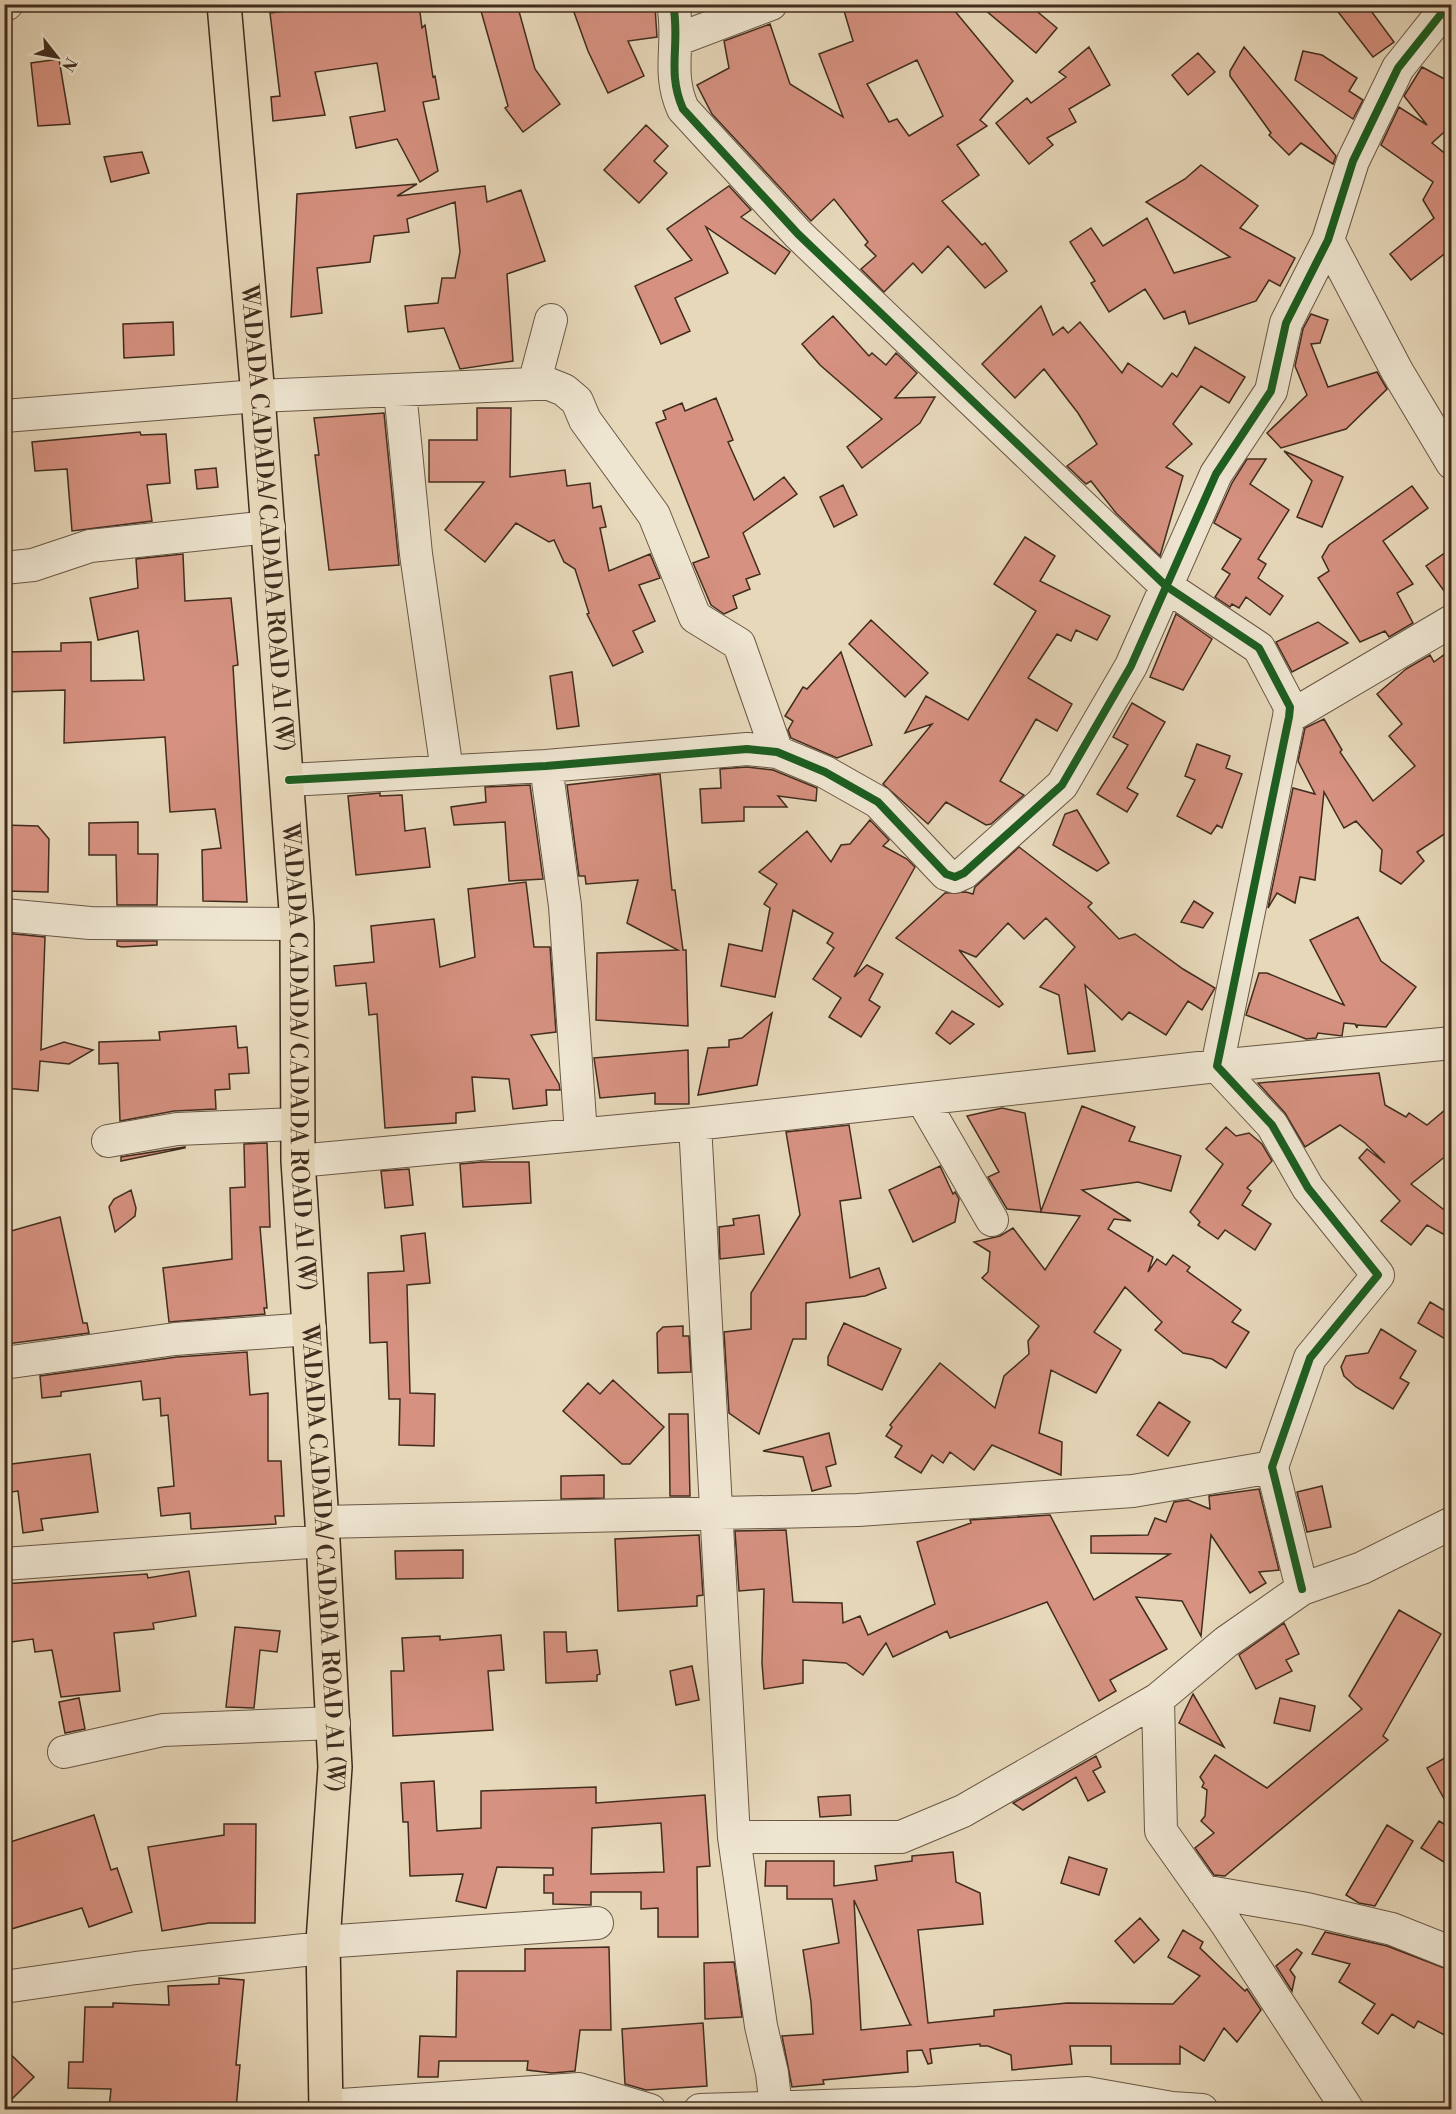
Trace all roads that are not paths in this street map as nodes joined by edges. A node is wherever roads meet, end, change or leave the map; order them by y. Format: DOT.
graph roads {
  1 [pos="224,4"];
  2 [pos="673,4"];
  3 [pos="771,4"];
  4 [pos="1449,4"];
  5 [pos="676,40"];
  6 [pos="1328,240"];
  7 [pos="551,320"];
  8 [pos="534,384"];
  9 [pos="400,391"];
  10 [pos="258,396"];
  11 [pos="4,416"];
  12 [pos="1452,463"];
  13 [pos="269,527"];
  14 [pos="4,568"];
  15 [pos="1166,586"];
  16 [pos="1452,621"];
  17 [pos="1289,717"];
  18 [pos="777,752"];
  19 [pos="546,766"];
  20 [pos="447,771"];
  21 [pos="289,780"];
  22 [pos="4,915"];
  23 [pos="297,924"];
  24 [pos="1452,1042"];
  25 [pos="1217,1066"];
  26 [pos="922,1099"];
  27 [pos="296,1124"];
  28 [pos="695,1124"];
  29 [pos="581,1134"];
  30 [pos="108,1141"];
  31 [pos="298,1161"];
  32 [pos="992,1220"];
  33 [pos="310,1329"];
  34 [pos="4,1363"];
  35 [pos="1272,1467"];
  36 [pos="715,1511"];
  37 [pos="1452,1523"];
  38 [pos="323,1531"];
  39 [pos="4,1564"];
  40 [pos="1302,1589"];
  41 [pos="1158,1699"];
  42 [pos="334,1723"];
  43 [pos="63,1752"];
  44 [pos="734,1837"];
  45 [pos="1203,1891"];
  46 [pos="597,1923"];
  47 [pos="323,1945"];
  48 [pos="1452,1953"];
  49 [pos="4,1987"];
  50 [pos="326,2108"];
  51 [pos="776,2108"];
  52 [pos="650,2109"];
  53 [pos="700,2109"];
  54 [pos="1202,2109"];
  55 [pos="1348,2109"];
  1 -- 10 [label="main road, WADADA CADADA/ CADADA ROAD A1 (W)"];
  2 -- 5 [label="street"];
  3 -- 5 [label="street"];
  4 -- 6 [label="street"];
  5 -- 15 [label="street"];
  6 -- 12 [label="street"];
  6 -- 15 [label="street"];
  7 -- 8 [label="street"];
  8 -- 9 [label="street"];
  8 -- 18 [label="street"];
  9 -- 10 [label="street"];
  9 -- 20 [label="street"];
  10 -- 11 [label="street"];
  10 -- 13 [label="main road, WADADA CADADA/ CADADA ROAD A1 (W)"];
  13 -- 14 [label="street"];
  13 -- 21 [label="main road, WADADA CADADA/ CADADA ROAD A1 (W)"];
  15 -- 17 [label="street"];
  15 -- 18 [label="street"];
  16 -- 17 [label="street"];
  17 -- 25 [label="street"];
  18 -- 19 [label="street"];
  19 -- 20 [label="street"];
  19 -- 29 [label="street"];
  20 -- 21 [label="street"];
  21 -- 23 [label="main road, WADADA CADADA/ CADADA ROAD A1 (W)"];
  22 -- 23 [label="street"];
  23 -- 27 [label="main road, WADADA CADADA/ CADADA ROAD A1 (W)"];
  24 -- 25 [label="street"];
  25 -- 26 [label="street"];
  25 -- 35 [label="street"];
  26 -- 28 [label="street"];
  26 -- 32 [label="street"];
  27 -- 30 [label="street"];
  27 -- 31 [label="main road, WADADA CADADA/ CADADA ROAD A1 (W)"];
  28 -- 29 [label="street"];
  28 -- 36 [label="street"];
  29 -- 31 [label="street"];
  31 -- 33 [label="main road, WADADA CADADA/ CADADA ROAD A1 (W)"];
  33 -- 34 [label="street"];
  33 -- 38 [label="main road, WADADA CADADA/ CADADA ROAD A1 (W)"];
  35 -- 36 [label="street"];
  35 -- 40 [label="street"];
  36 -- 38 [label="street"];
  36 -- 44 [label="street"];
  37 -- 40 [label="street"];
  38 -- 39 [label="street"];
  38 -- 42 [label="main road, WADADA CADADA/ CADADA ROAD A1 (W)"];
  40 -- 41 [label="street"];
  41 -- 44 [label="street"];
  41 -- 45 [label="street"];
  42 -- 43 [label="street"];
  42 -- 47 [label="main road, WADADA CADADA/ CADADA ROAD A1 (W)"];
  44 -- 51 [label="street"];
  45 -- 48 [label="street"];
  45 -- 55 [label="street"];
  46 -- 47 [label="street"];
  47 -- 49 [label="street"];
  47 -- 50 [label="main road, WADADA CADADA/ CADADA ROAD A1 (W)"];
  50 -- 52 [label="street"];
  51 -- 53 [label="street"];
  51 -- 54 [label="street"];
}
